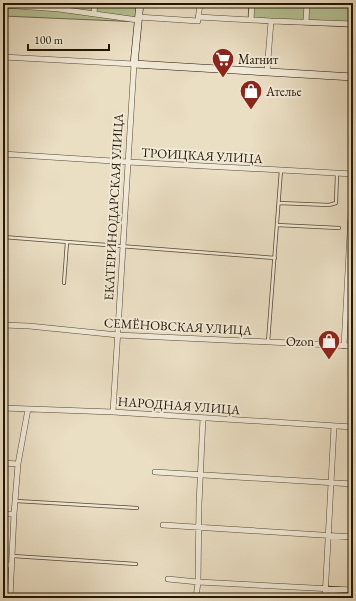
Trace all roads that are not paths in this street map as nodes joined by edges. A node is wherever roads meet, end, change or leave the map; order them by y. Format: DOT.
graph roads {
  1 [pos="95,3"];
  2 [pos="140,3"];
  3 [pos="200,3"];
  4 [pos="252,3"];
  5 [pos="307,3"];
  6 [pos="20,4"];
  7 [pos="3,5"];
  8 [pos="59,6"];
  9 [pos="94,13"];
  10 [pos="138,19"];
  11 [pos="198,19"];
  12 [pos="251,20"];
  13 [pos="271,21"];
  14 [pos="306,22"];
  15 [pos="353,24"];
  16 [pos="3,57"];
  17 [pos="134,64"];
  18 [pos="267,72"];
  19 [pos="353,77"];
  20 [pos="3,154"];
  21 [pos="128,162"];
  22 [pos="281,170"];
  23 [pos="338,173"];
  24 [pos="353,175"];
  25 [pos="279,203"];
  26 [pos="277,225"];
  27 [pos="339,228"];
  28 [pos="3,237"];
  29 [pos="67,242"];
  30 [pos="123,245"];
  31 [pos="275,258"];
  32 [pos="64,283"];
  33 [pos="3,325"];
  34 [pos="118,335"];
  35 [pos="268,342"];
  36 [pos="344,346"];
  37 [pos="353,346"];
  38 [pos="3,408"];
  39 [pos="28,409"];
  40 [pos="113,412"];
  41 [pos="203,418"];
  42 [pos="334,426"];
  43 [pos="353,427"];
  44 [pos="3,463"];
  45 [pos="18,464"];
  46 [pos="155,472"];
  47 [pos="201,475"];
  48 [pos="330,484"];
  49 [pos="353,484"];
  50 [pos="16,501"];
  51 [pos="138,508"];
  52 [pos="3,514"];
  53 [pos="14,514"];
  54 [pos="163,525"];
  55 [pos="199,528"];
  56 [pos="328,536"];
  57 [pos="353,537"];
  58 [pos="13,556"];
  59 [pos="136,564"];
  60 [pos="3,565"];
  61 [pos="12,565"];
  62 [pos="168,578"];
  63 [pos="198,582"];
  64 [pos="326,588"];
  65 [pos="353,590"];
  66 [pos="10,598"];
  67 [pos="196,598"];
  68 [pos="325,598"];
  1 -- 9 [label="street"];
  2 -- 10 [label="street, ЕКАТЕРИНОДАРСКАЯ УЛИЦА"];
  3 -- 11 [label="street"];
  4 -- 12 [label="street"];
  5 -- 14 [label="street"];
  6 -- 7 [label="street"];
  6 -- 8 [label="street"];
  8 -- 9 [label="street"];
  9 -- 10 [label="street"];
  10 -- 11 [label="street"];
  10 -- 17 [label="street, ЕКАТЕРИНОДАРСКАЯ УЛИЦА"];
  11 -- 12 [label="street"];
  12 -- 13 [label="street"];
  13 -- 14 [label="street"];
  13 -- 18 [label="street"];
  14 -- 15 [label="street"];
  16 -- 17 [label="street"];
  17 -- 18 [label="street"];
  17 -- 21 [label="street, ЕКАТЕРИНОДАРСКАЯ УЛИЦА"];
  18 -- 19 [label="street"];
  20 -- 21 [label="street, ТРОИЦКАЯ УЛИЦА"];
  21 -- 22 [label="street, ТРОИЦКАЯ УЛИЦА"];
  21 -- 30 [label="street, ЕКАТЕРИНОДАРСКАЯ УЛИЦА"];
  22 -- 23 [label="street, ТРОИЦКАЯ УЛИЦА"];
  22 -- 25 [label="lane"];
  23 -- 24 [label="street, ТРОИЦКАЯ УЛИЦА"];
  23 -- 25 [label="lane"];
  24 -- 36 [label="street"];
  25 -- 26 [label="lane"];
  26 -- 27 [label="lane"];
  26 -- 31 [label="lane"];
  28 -- 29 [label="lane"];
  29 -- 30 [label="lane"];
  29 -- 32 [label="lane"];
  30 -- 31 [label="lane"];
  30 -- 34 [label="street, ЕКАТЕРИНОДАРСКАЯ УЛИЦА"];
  31 -- 35 [label="lane"];
  33 -- 34 [label="street, СЕМЁНОВСКАЯ УЛИЦА"];
  34 -- 35 [label="street, СЕМЁНОВСКАЯ УЛИЦА"];
  34 -- 40 [label="street, ЕКАТЕРИНОДАРСКАЯ УЛИЦА"];
  35 -- 36 [label="street, СЕМЁНОВСКАЯ УЛИЦА"];
  36 -- 37 [label="street, СЕМЁНОВСКАЯ УЛИЦА"];
  38 -- 39 [label="street, НАРОДНАЯ УЛИЦА"];
  39 -- 40 [label="street, НАРОДНАЯ УЛИЦА"];
  39 -- 45 [label="street"];
  40 -- 41 [label="street, НАРОДНАЯ УЛИЦА"];
  41 -- 42 [label="street, НАРОДНАЯ УЛИЦА"];
  41 -- 47 [label="street"];
  42 -- 43 [label="street, НАРОДНАЯ УЛИЦА"];
  42 -- 48 [label="street"];
  44 -- 45 [label="street"];
  45 -- 50 [label="street"];
  46 -- 47 [label="street"];
  47 -- 48 [label="street"];
  47 -- 55 [label="street"];
  48 -- 49 [label="street"];
  48 -- 56 [label="street"];
  50 -- 51 [label="lane"];
  50 -- 53 [label="street"];
  52 -- 53 [label="street"];
  53 -- 58 [label="street"];
  54 -- 55 [label="street"];
  55 -- 56 [label="street"];
  55 -- 63 [label="street"];
  56 -- 57 [label="street"];
  56 -- 64 [label="street"];
  58 -- 59 [label="lane"];
  58 -- 61 [label="street"];
  60 -- 61 [label="street"];
  61 -- 66 [label="street"];
  62 -- 63 [label="street"];
  63 -- 64 [label="street"];
  63 -- 67 [label="street"];
  64 -- 65 [label="street"];
  64 -- 68 [label="street"];
}
